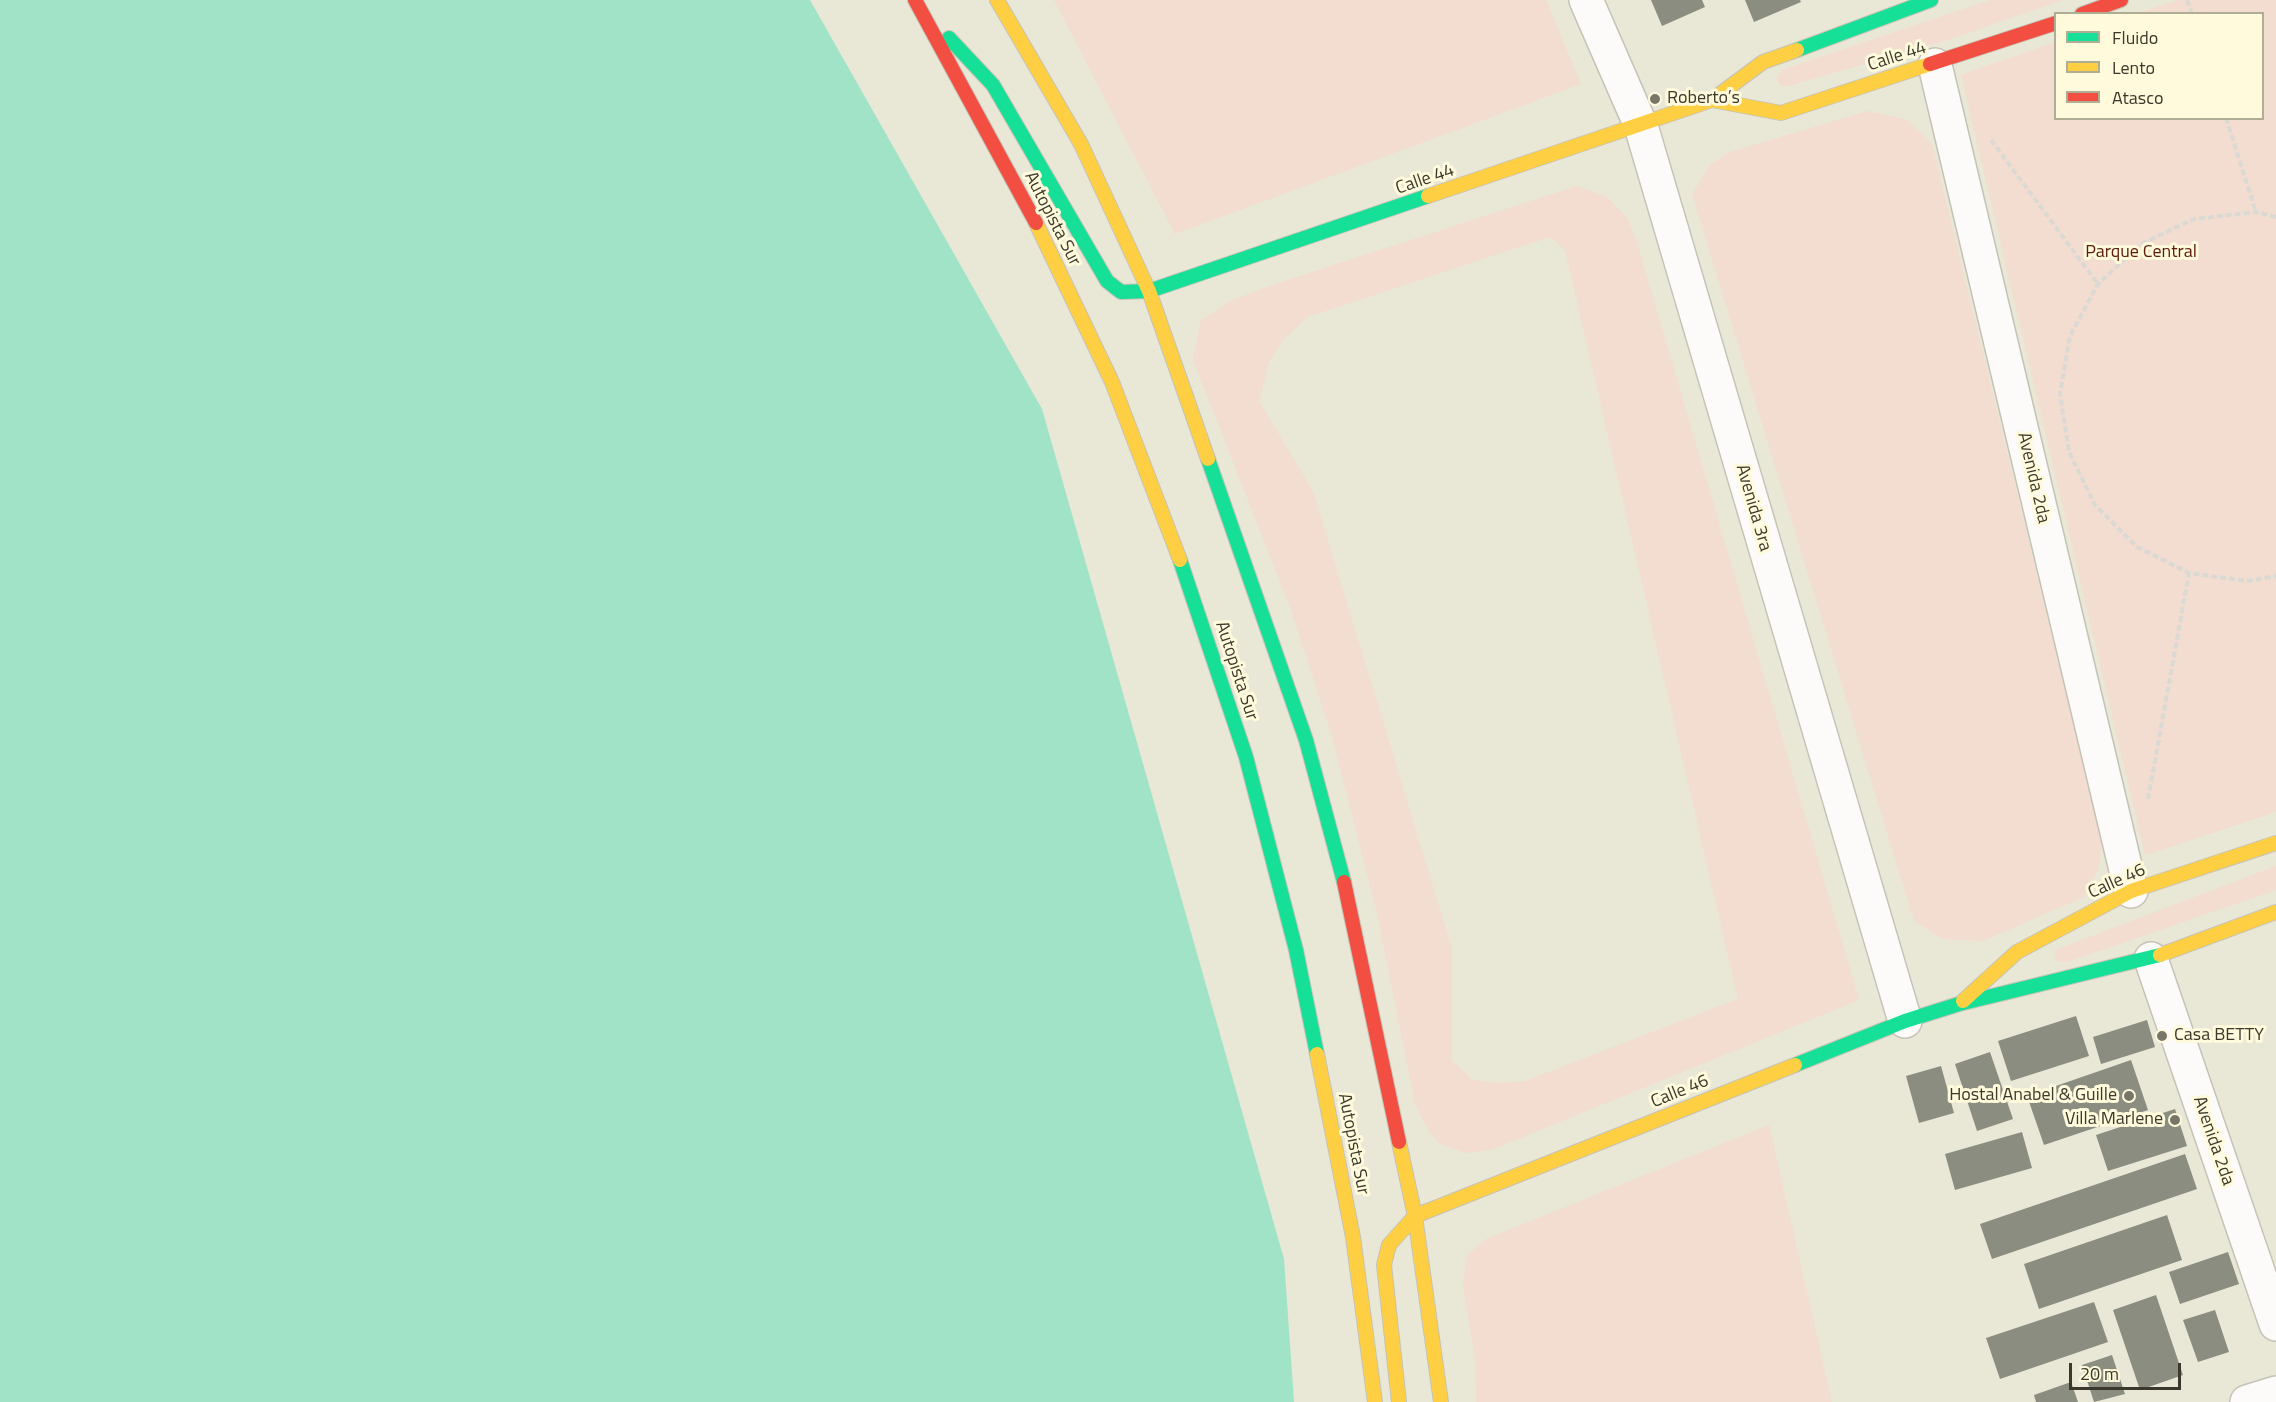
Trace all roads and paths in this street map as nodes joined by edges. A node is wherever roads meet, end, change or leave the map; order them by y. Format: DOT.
graph roads {
  1 [pos="997,0"];
  2 [pos="1586,0"];
  3 [pos="1931,0"];
  4 [pos="2121,0"];
  5 [pos="918,4"];
  6 [pos="2088,12"];
  7 [pos="2054,23"];
  8 [pos="1935,65"];
  9 [pos="1712,100"];
  10 [pos="2227,120"];
  11 [pos="1641,126"];
  12 [pos="1984,131"];
  13 [pos="2256,212"];
  14 [pos="2276,217"];
  15 [pos="2098,284"];
  16 [pos="1149,291"];
  17 [pos="2189,573"];
  18 [pos="2276,576"];
  19 [pos="2146,809"];
  20 [pos="2276,843"];
  21 [pos="2131,891"];
  22 [pos="2276,912"];
  23 [pos="2151,959"];
  24 [pos="1959,1004"];
  25 [pos="1905,1021"];
  26 [pos="1415,1216"];
  27 [pos="2276,1324"];
  28 [pos="2276,1393"];
  29 [pos="1375,1402"];
  30 [pos="1399,1402"];
  31 [pos="1441,1402"];
  32 [pos="2247,1402"];
  1 -- 16 [label="main road"];
  2 -- 11 [label="street, Avenida 3ra"];
  3 -- 9 [label="main road, Calle 44"];
  4 -- 6 [label="main road"];
  5 -- 16 [label="main road, Calle 44"];
  5 -- 29 [label="main road, Autopista Sur"];
  7 -- 8 [label="main road, Calle 44"];
  8 -- 9 [label="main road, Calle 44"];
  8 -- 21 [label="street, Avenida 2da"];
  9 -- 11 [label="main road, Calle 44"];
  10 -- 13 [label="path"];
  11 -- 16 [label="main road, Calle 44"];
  11 -- 25 [label="street, Avenida 3ra"];
  12 -- 15 [label="path"];
  13 -- 14 [label="path"];
  13 -- 15 [label="path"];
  15 -- 17 [label="path"];
  16 -- 26 [label="main road"];
  17 -- 18 [label="path"];
  17 -- 19 [label="path"];
  20 -- 21 [label="main road, Calle 46"];
  21 -- 24 [label="main road, Calle 46"];
  22 -- 23 [label="main road, Calle 46"];
  23 -- 24 [label="main road, Calle 46"];
  23 -- 27 [label="street, Avenida 2da"];
  24 -- 25 [label="main road, Calle 46"];
  25 -- 26 [label="main road, Calle 46"];
  26 -- 30 [label="main road"];
  26 -- 31 [label="main road"];
  28 -- 32 [label="street"];
}
